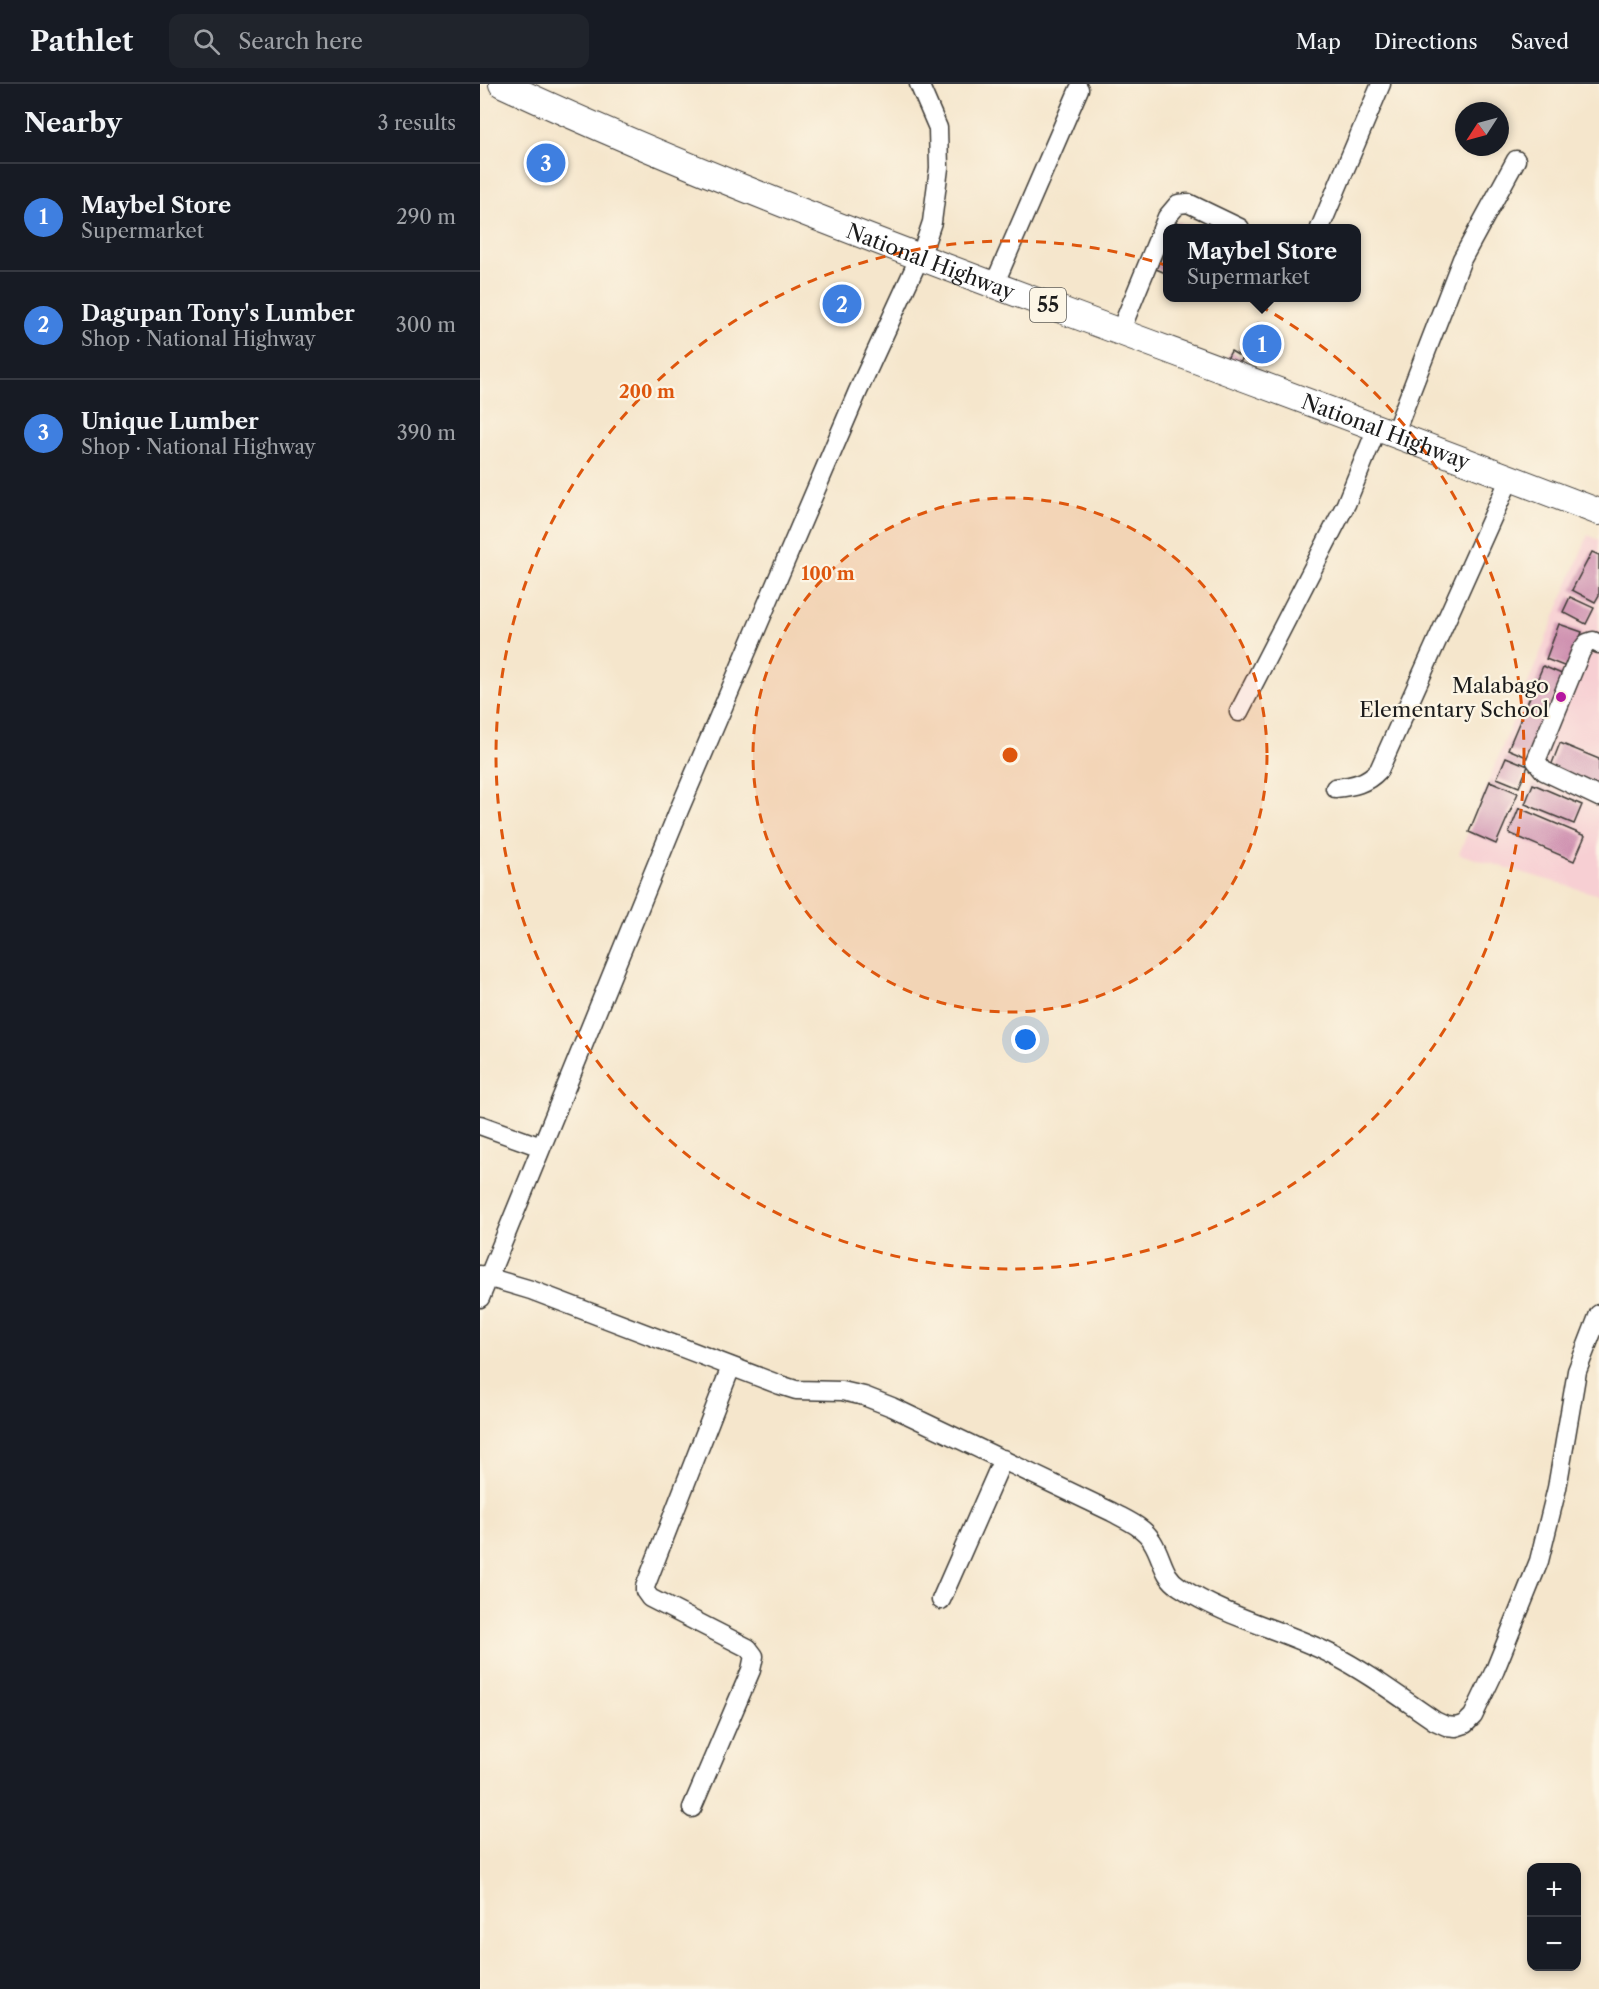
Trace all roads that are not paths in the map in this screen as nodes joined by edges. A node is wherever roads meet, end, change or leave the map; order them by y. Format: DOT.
graph roads {
  1 [pos="502,84"];
  2 [pos="919,84"];
  3 [pos="1381,84"];
  4 [pos="1079,89"];
  5 [pos="1516,160"];
  6 [pos="1164,224"];
  7 [pos="1232,224"];
  8 [pos="1322,224"];
  9 [pos="1163,227"];
  10 [pos="919,258"];
  11 [pos="994,285"];
  12 [pos="1120,332"];
  13 [pos="1386,431"];
  14 [pos="1510,478"];
  15 [pos="1599,512"];
  16 [pos="1599,644"];
  17 [pos="1239,712"];
  18 [pos="1335,788"];
  19 [pos="1599,797"];
  20 [pos="480,1125"];
  21 [pos="541,1148"];
  22 [pos="485,1276"];
  23 [pos="480,1298"];
  24 [pos="1599,1314"];
  25 [pos="731,1367"];
  26 [pos="1003,1459"];
  27 [pos="941,1600"];
  28 [pos="692,1808"];
  1 -- 10 [label="highway, National Highway / 55"];
  2 -- 10 [label="street"];
  3 -- 8 [label="street"];
  4 -- 11 [label="street"];
  5 -- 13 [label="street"];
  6 -- 7 [label="street"];
  9 -- 12 [label="street"];
  10 -- 11 [label="highway, National Highway / 55"];
  10 -- 21 [label="street"];
  11 -- 12 [label="highway, National Highway / 55"];
  12 -- 13 [label="highway, National Highway / 55"];
  13 -- 14 [label="highway, National Highway / 55"];
  13 -- 17 [label="street"];
  14 -- 15 [label="highway, National Highway / 55"];
  14 -- 18 [label="street"];
  16 -- 19 [label="street"];
  20 -- 21 [label="street"];
  21 -- 22 [label="street"];
  22 -- 23 [label="street"];
  22 -- 25 [label="street"];
  24 -- 26 [label="street"];
  25 -- 26 [label="street"];
  25 -- 28 [label="street"];
  26 -- 27 [label="street"];
}
